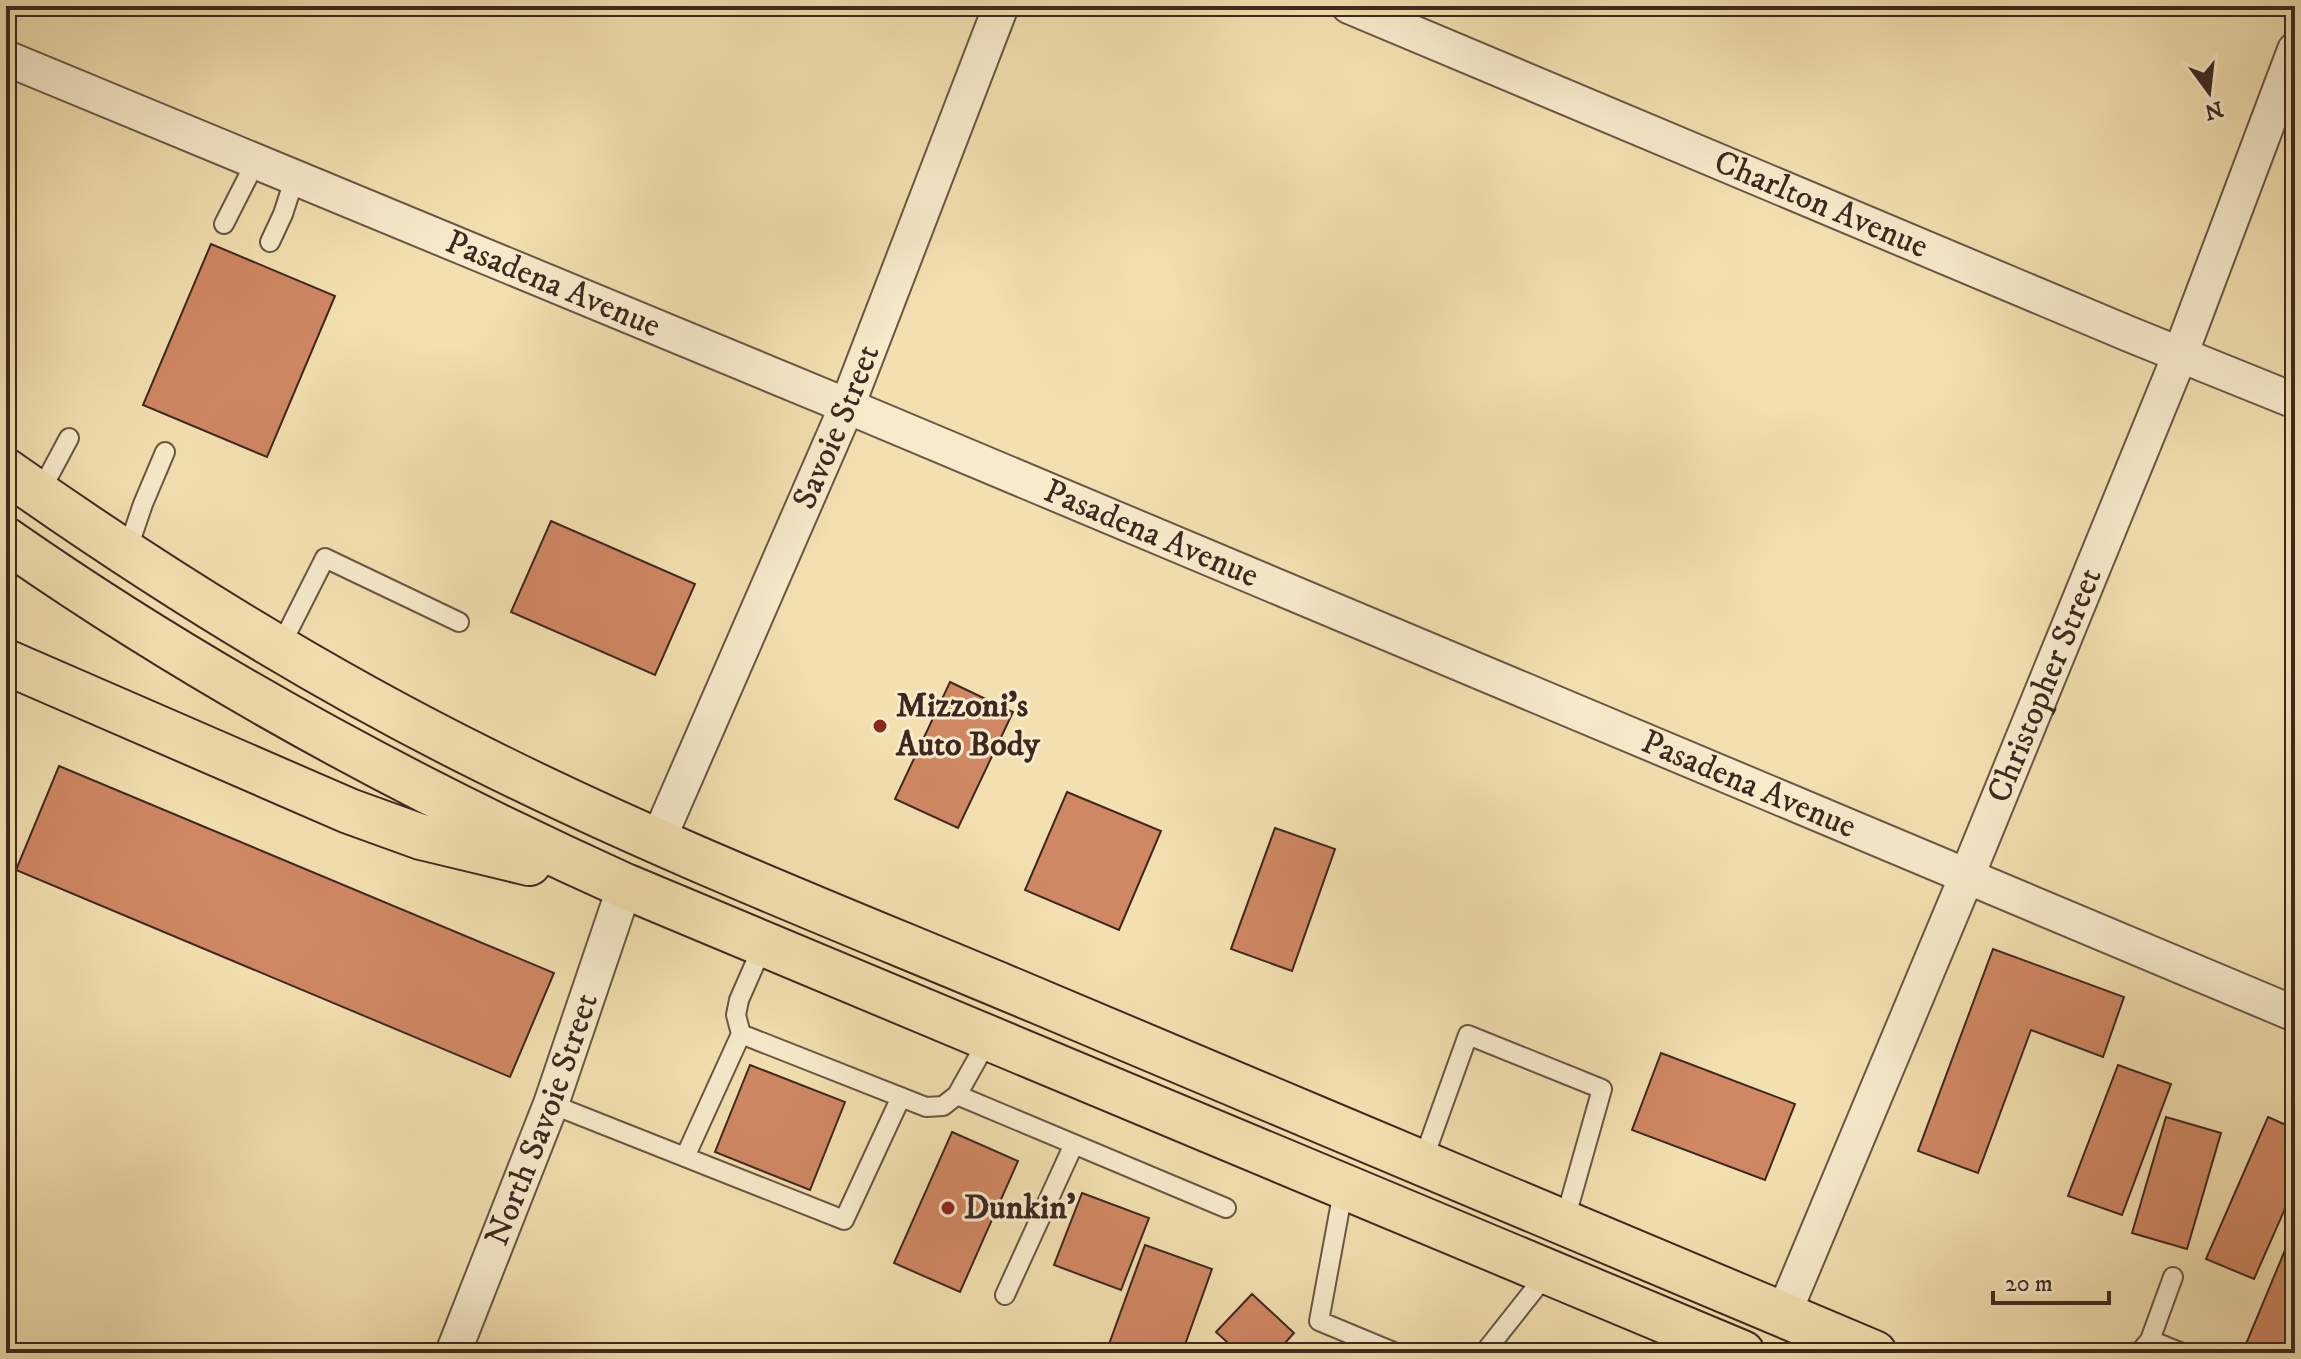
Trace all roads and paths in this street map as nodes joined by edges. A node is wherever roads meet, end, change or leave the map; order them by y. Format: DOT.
graph roads {
  1 [pos="1001,6"];
  2 [pos="1349,6"];
  3 [pos="2295,50"];
  4 [pos="6,58"];
  5 [pos="256,161"];
  6 [pos="295,177"];
  7 [pos="224,224"];
  8 [pos="270,242"];
  9 [pos="2180,355"];
  10 [pos="2295,401"];
  11 [pos="847,406"];
  12 [pos="69,438"];
  13 [pos="165,452"];
  14 [pos="22,483"];
  15 [pos="6,540"];
  16 [pos="126,554"];
  17 [pos="459,622"];
  18 [pos="279,649"];
  19 [pos="6,662"];
  20 [pos="658,840"];
  21 [pos="1966,878"];
  22 [pos="625,886"];
  23 [pos="764,943"];
  24 [pos="2295,1014"];
  25 [pos="741,1034"];
  26 [pos="989,1038"];
  27 [pos="957,1095"];
  28 [pos="901,1097"];
  29 [pos="551,1104"];
  30 [pos="1074,1144"];
  31 [pos="685,1157"];
  32 [pos="1422,1163"];
  33 [pos="1344,1186"];
  34 [pos="1226,1208"];
  35 [pos="1564,1223"];
  36 [pos="1549,1271"];
  37 [pos="2173,1277"];
  38 [pos="1005,1295"];
  39 [pos="1783,1315"];
  40 [pos="2144,1347"];
  41 [pos="1717,1348"];
  42 [pos="453,1353"];
  43 [pos="1396,1353"];
  44 [pos="1484,1353"];
  45 [pos="1874,1353"];
  46 [pos="2182,1353"];
  1 -- 11 [label="street, Savoie Street"];
  2 -- 9 [label="street, Charlton Avenue"];
  3 -- 9 [label="street, Christopher Street"];
  4 -- 5 [label="street, Pasadena Avenue"];
  5 -- 6 [label="street, Pasadena Avenue"];
  5 -- 7 [label="lane"];
  6 -- 8 [label="lane"];
  6 -- 11 [label="street, Pasadena Avenue"];
  9 -- 10 [label="street, Charlton Avenue"];
  9 -- 21 [label="street, Christopher Street"];
  11 -- 20 [label="street, Savoie Street"];
  11 -- 21 [label="street, Pasadena Avenue"];
  12 -- 14 [label="lane"];
  13 -- 16 [label="lane"];
  14 -- 16 [label="highway"];
  15 -- 22 [label="highway"];
  16 -- 18 [label="highway"];
  17 -- 18 [label="lane"];
  18 -- 20 [label="highway"];
  19 -- 22 [label="highway"];
  20 -- 32 [label="highway"];
  21 -- 24 [label="street, Pasadena Avenue"];
  21 -- 39 [label="street, Christopher Street"];
  22 -- 23 [label="highway"];
  22 -- 29 [label="street, North Savoie Street"];
  23 -- 25 [label="lane"];
  23 -- 26 [label="highway"];
  25 -- 28 [label="lane"];
  25 -- 31 [label="lane"];
  26 -- 27 [label="lane"];
  26 -- 33 [label="highway"];
  27 -- 28 [label="lane"];
  27 -- 30 [label="lane"];
  28 -- 31 [label="lane"];
  29 -- 31 [label="lane"];
  29 -- 42 [label="street, North Savoie Street"];
  30 -- 34 [label="lane"];
  30 -- 38 [label="lane"];
  32 -- 35 [label="highway"];
  32 -- 35 [label="lane"];
  33 -- 36 [label="highway"];
  33 -- 43 [label="lane"];
  35 -- 39 [label="highway"];
  36 -- 41 [label="highway"];
  36 -- 44 [label="lane"];
  37 -- 40 [label="lane"];
  39 -- 45 [label="highway"];
  40 -- 46 [label="lane"];
}
